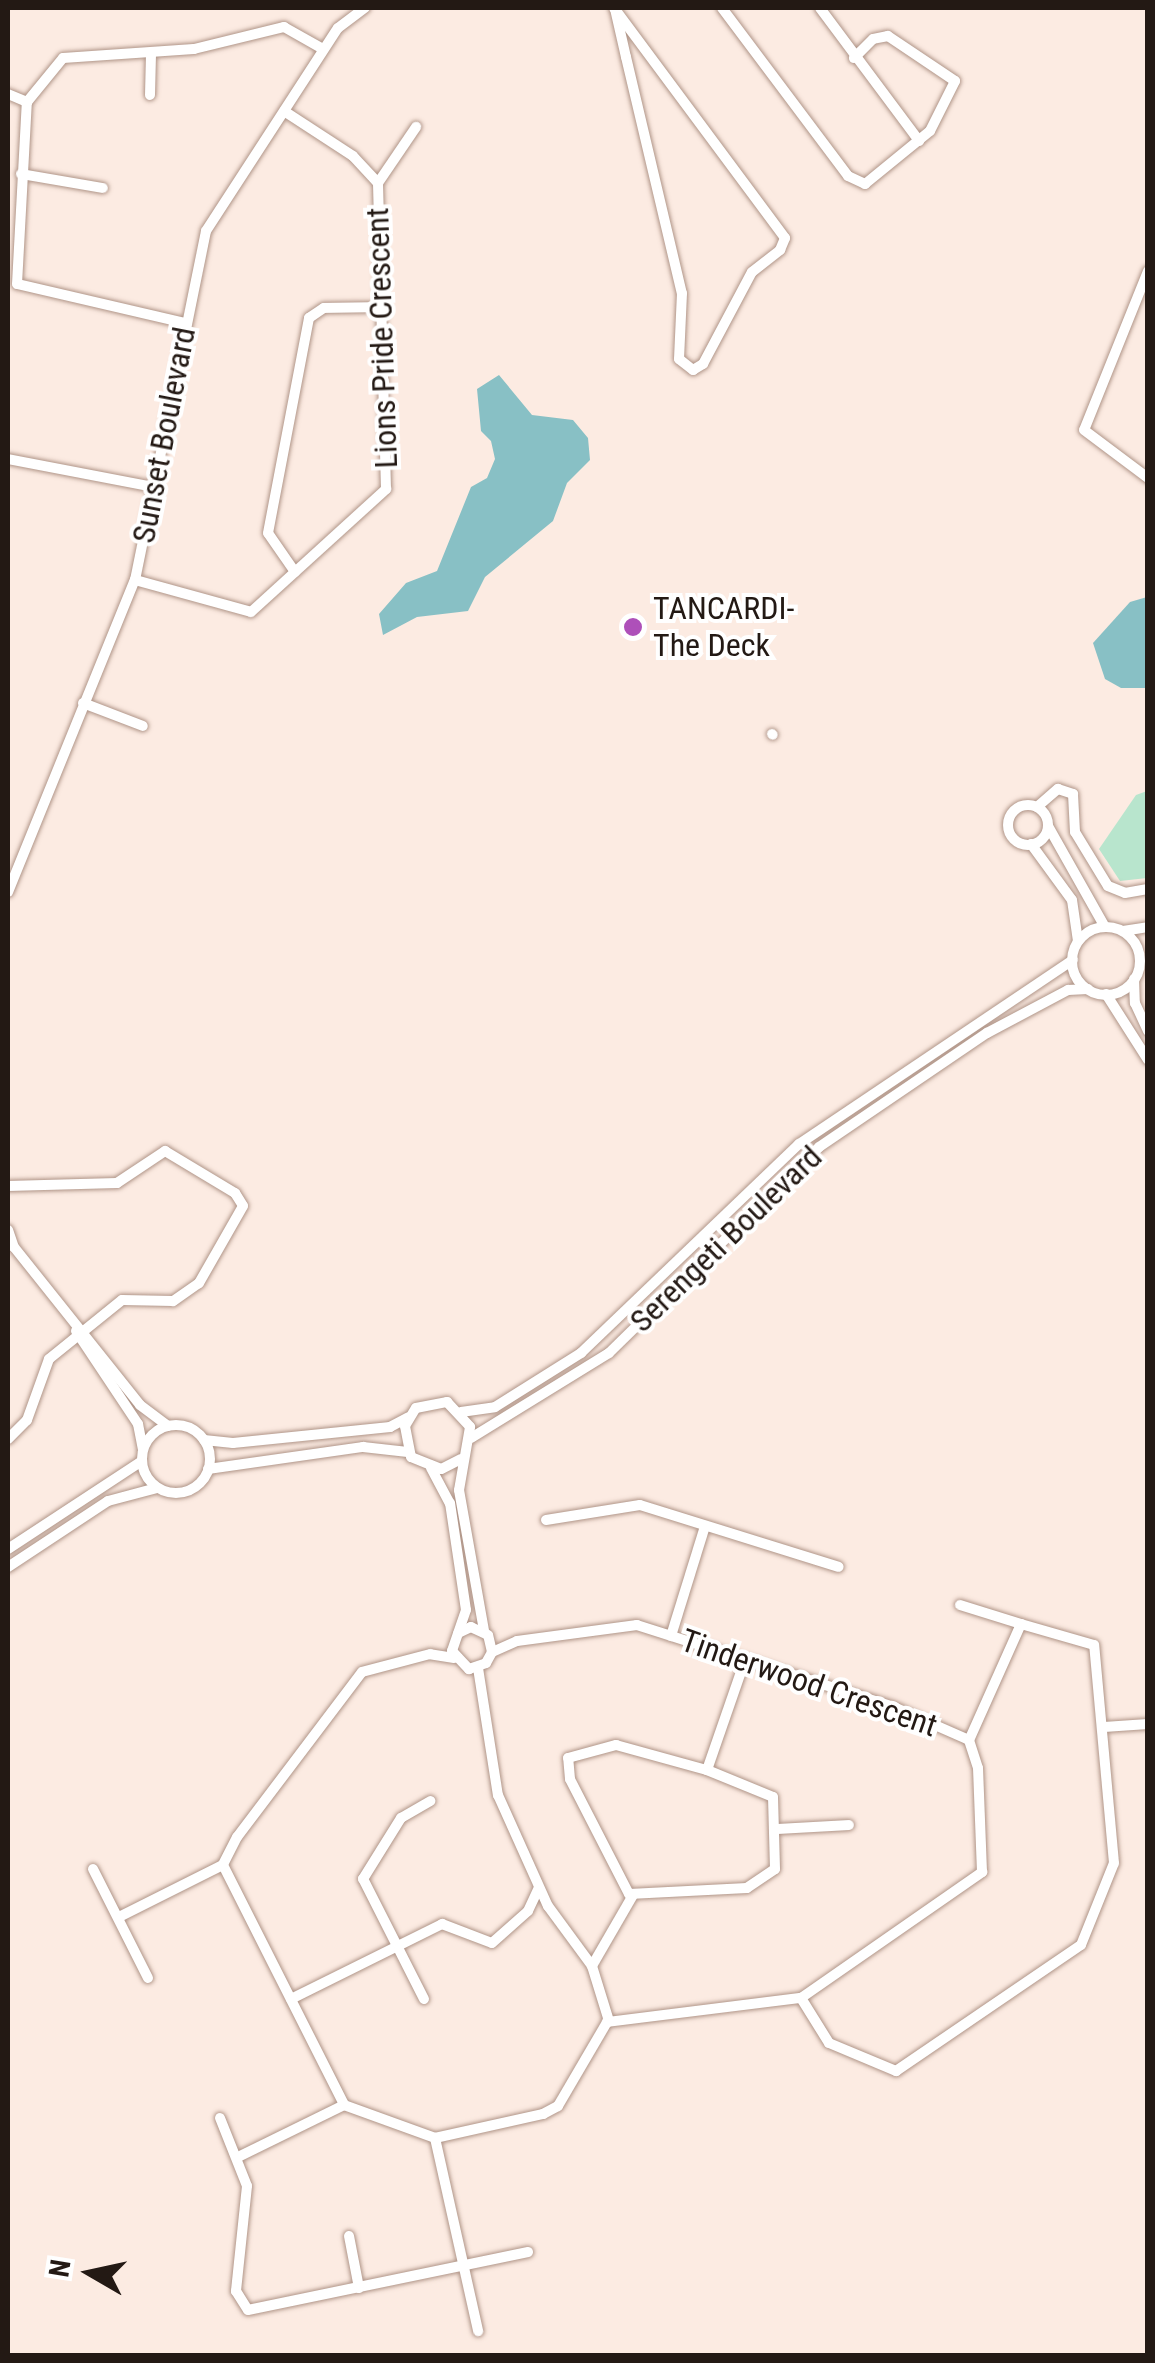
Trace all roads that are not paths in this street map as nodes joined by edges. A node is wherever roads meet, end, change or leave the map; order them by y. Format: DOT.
graph roads {
  1 [pos="366,8"];
  2 [pos="614,8"];
  3 [pos="722,8"];
  4 [pos="820,8"];
  5 [pos="644,48"];
  6 [pos="323,49"];
  7 [pos="151,53"];
  8 [pos="626,57"];
  9 [pos="854,58"];
  10 [pos="8,94"];
  11 [pos="150,95"];
  12 [pos="26,102"];
  13 [pos="284,111"];
  14 [pos="416,126"];
  15 [pos="919,141"];
  16 [pos="21,174"];
  17 [pos="378,182"];
  18 [pos="103,188"];
  19 [pos="1148,271"];
  20 [pos="1137,298"];
  21 [pos="1148,305"];
  22 [pos="381,307"];
  23 [pos="185,323"];
  24 [pos="8,459"];
  25 [pos="1148,478"];
  26 [pos="153,487"];
  27 [pos="295,572"];
  28 [pos="135,580"];
  29 [pos="82,702"];
  30 [pos="143,726"];
  31 [pos="1037,807"];
  32 [pos="1048,826"];
  33 [pos="1031,844"];
  34 [pos="1148,889"];
  35 [pos="8,892"];
  36 [pos="1105,926"];
  37 [pos="1148,927"];
  38 [pos="1122,931"];
  39 [pos="1078,942"];
  40 [pos="1144,953"];
  41 [pos="1072,960"];
  42 [pos="1134,978"];
  43 [pos="1088,990"];
  44 [pos="1106,994"];
  45 [pos="1148,1030"];
  46 [pos="1148,1060"];
  47 [pos="8,1186"];
  48 [pos="8,1230"];
  49 [pos="81,1334"];
  50 [pos="109,1372"];
  51 [pos="462,1412"];
  52 [pos="409,1416"];
  53 [pos="168,1426"];
  54 [pos="471,1438"];
  55 [pos="8,1439"];
  56 [pos="204,1440"];
  57 [pos="409,1453"];
  58 [pos="143,1456"];
  59 [pos="462,1459"];
  60 [pos="432,1468"];
  61 [pos="208,1469"];
  62 [pos="158,1488"];
  63 [pos="546,1520"];
  64 [pos="705,1526"];
  65 [pos="8,1548"];
  66 [pos="464,1561"];
  67 [pos="838,1567"];
  68 [pos="8,1568"];
  69 [pos="960,1606"];
  70 [pos="1021,1624"];
  71 [pos="486,1633"];
  72 [pos="456,1635"];
  73 [pos="672,1636"];
  74 [pos="517,1641"];
  75 [pos="492,1652"];
  76 [pos="430,1654"];
  77 [pos="454,1658"];
  78 [pos="745,1660"];
  79 [pos="478,1668"];
  80 [pos="1148,1724"];
  81 [pos="1104,1726"];
  82 [pos="968,1740"];
  83 [pos="707,1770"];
  84 [pos="431,1801"];
  85 [pos="849,1825"];
  86 [pos="778,1828"];
  87 [pos="223,1866"];
  88 [pos="93,1869"];
  89 [pos="539,1887"];
  90 [pos="632,1895"];
  91 [pos="548,1906"];
  92 [pos="528,1910"];
  93 [pos="119,1917"];
  94 [pos="398,1948"];
  95 [pos="592,1966"];
  96 [pos="148,1978"];
  97 [pos="291,1998"];
  98 [pos="801,1998"];
  99 [pos="424,1999"];
  100 [pos="609,2021"];
  101 [pos="344,2105"];
  102 [pos="220,2118"];
  103 [pos="435,2138"];
  104 [pos="240,2156"];
  105 [pos="349,2236"];
  106 [pos="528,2252"];
  107 [pos="464,2268"];
  108 [pos="359,2288"];
  109 [pos="478,2331"];
  1 -- 6 [label="street, Sunset Boulevard"];
  2 -- 5 [label="street"];
  2 -- 8 [label="street"];
  3 -- 15 [label="street"];
  4 -- 9 [label="street"];
  5 -- 8 [label="street"];
  5 -- 8 [label="street"];
  6 -- 7 [label="street"];
  6 -- 13 [label="street, Sunset Boulevard"];
  7 -- 11 [label="street"];
  7 -- 12 [label="street"];
  9 -- 15 [label="street"];
  9 -- 15 [label="street"];
  10 -- 12 [label="street"];
  12 -- 16 [label="street"];
  13 -- 17 [label="street, Lions Pride Crescent"];
  13 -- 23 [label="street, Sunset Boulevard"];
  14 -- 17 [label="street"];
  16 -- 18 [label="street"];
  16 -- 23 [label="street"];
  17 -- 22 [label="street, Lions Pride Crescent"];
  19 -- 20 [label="street"];
  20 -- 21 [label="street"];
  20 -- 25 [label="street"];
  22 -- 27 [label="street, Lions Pride Crescent"];
  22 -- 27 [label="street"];
  23 -- 26 [label="street, Sunset Boulevard"];
  24 -- 26 [label="street"];
  26 -- 28 [label="street, Sunset Boulevard"];
  27 -- 28 [label="street, Lions Pride Crescent"];
  28 -- 29 [label="street, Sunset Boulevard"];
  29 -- 30 [label="street"];
  29 -- 35 [label="street, Sunset Boulevard"];
  31 -- 32 [label="street"];
  31 -- 33 [label="street"];
  31 -- 34 [label="street"];
  32 -- 33 [label="street"];
  32 -- 36 [label="street"];
  33 -- 39 [label="street"];
  36 -- 38 [label="street"];
  36 -- 39 [label="street"];
  37 -- 38 [label="street"];
  38 -- 40 [label="street"];
  39 -- 41 [label="street"];
  40 -- 42 [label="street"];
  41 -- 43 [label="street"];
  41 -- 51 [label="street, Serengeti Boulevard"];
  42 -- 44 [label="street"];
  42 -- 45 [label="street"];
  43 -- 44 [label="street"];
  43 -- 54 [label="street, Serengeti Boulevard"];
  44 -- 46 [label="street"];
  47 -- 49 [label="street"];
  48 -- 49 [label="street"];
  49 -- 50 [label="street"];
  49 -- 55 [label="street"];
  50 -- 53 [label="street"];
  50 -- 58 [label="street"];
  51 -- 52 [label="street"];
  51 -- 54 [label="street"];
  52 -- 56 [label="street"];
  52 -- 57 [label="street"];
  53 -- 56 [label="street"];
  53 -- 58 [label="street"];
  54 -- 59 [label="street"];
  56 -- 61 [label="street"];
  57 -- 60 [label="street"];
  57 -- 61 [label="street"];
  58 -- 62 [label="street"];
  58 -- 65 [label="street"];
  59 -- 60 [label="street"];
  59 -- 66 [label="street"];
  60 -- 66 [label="street"];
  61 -- 62 [label="street"];
  62 -- 68 [label="street"];
  63 -- 64 [label="street"];
  64 -- 67 [label="street"];
  64 -- 73 [label="street"];
  66 -- 71 [label="street"];
  66 -- 72 [label="street"];
  69 -- 70 [label="street"];
  70 -- 81 [label="street"];
  70 -- 82 [label="street"];
  71 -- 72 [label="street, Tinderwood Crescent"];
  71 -- 74 [label="street, Tinderwood Crescent"];
  71 -- 75 [label="street"];
  72 -- 76 [label="street"];
  72 -- 77 [label="street"];
  73 -- 74 [label="street, Tinderwood Crescent"];
  73 -- 78 [label="street, Tinderwood Crescent"];
  74 -- 75 [label="street, Tinderwood Crescent"];
  75 -- 79 [label="street"];
  76 -- 77 [label="street"];
  76 -- 87 [label="street"];
  77 -- 79 [label="street"];
  78 -- 82 [label="street, Tinderwood Crescent"];
  78 -- 83 [label="street"];
  79 -- 89 [label="street"];
  80 -- 81 [label="street"];
  81 -- 98 [label="street"];
  82 -- 98 [label="street, Tinderwood Crescent"];
  83 -- 86 [label="street"];
  83 -- 90 [label="street"];
  84 -- 94 [label="street"];
  85 -- 86 [label="street"];
  86 -- 90 [label="street"];
  87 -- 93 [label="street"];
  87 -- 97 [label="street"];
  88 -- 93 [label="street"];
  89 -- 91 [label="street"];
  89 -- 92 [label="street"];
  90 -- 95 [label="street"];
  91 -- 92 [label="street"];
  91 -- 95 [label="street"];
  92 -- 94 [label="street"];
  93 -- 96 [label="street"];
  94 -- 97 [label="street"];
  94 -- 99 [label="street"];
  95 -- 100 [label="street"];
  97 -- 101 [label="street"];
  98 -- 100 [label="street, Tinderwood Crescent"];
  100 -- 103 [label="street"];
  101 -- 103 [label="street"];
  101 -- 104 [label="street"];
  102 -- 104 [label="street"];
  103 -- 107 [label="street"];
  104 -- 108 [label="street"];
  105 -- 108 [label="street"];
  106 -- 107 [label="street"];
  107 -- 108 [label="street"];
  107 -- 109 [label="street"];
}
